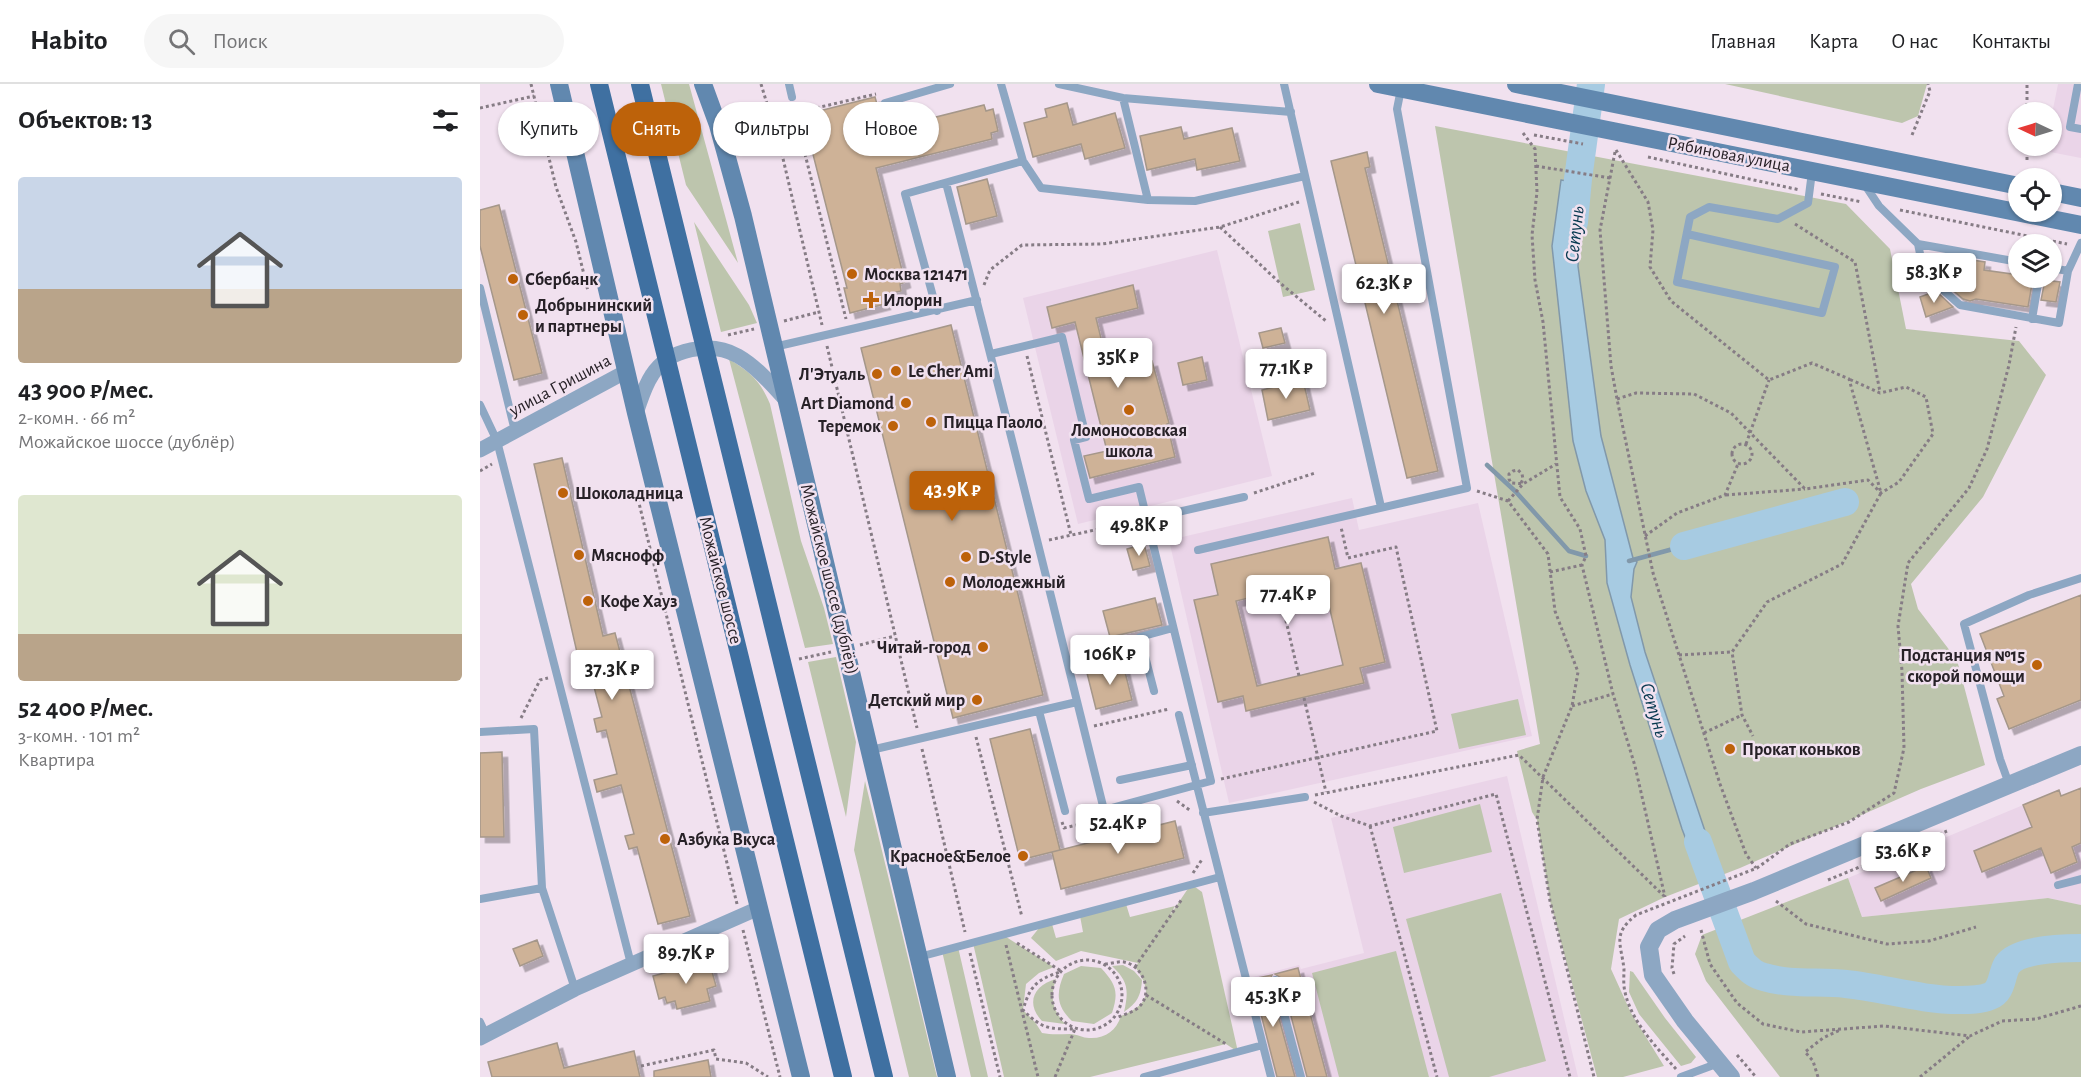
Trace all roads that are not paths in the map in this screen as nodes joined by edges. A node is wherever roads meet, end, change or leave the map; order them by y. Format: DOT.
graph roads {
  1 [pos="559,84"];
  2 [pos="599,84"];
  3 [pos="640,84"];
  4 [pos="703,84"];
  5 [pos="789,84"];
  6 [pos="950,84"];
  7 [pos="1001,84"];
  8 [pos="1059,84"];
  9 [pos="1284,84"];
  10 [pos="1378,84"];
  11 [pos="1516,84"];
  12 [pos="2078,84"];
  13 [pos="1401,89"];
  14 [pos="1123,98"];
  15 [pos="796,100"];
  16 [pos="888,102"];
  17 [pos="1291,112"];
  18 [pos="2081,129"];
  19 [pos="1023,161"];
  20 [pos="1813,171"];
  21 [pos="1305,176"];
  22 [pos="1863,181"];
  23 [pos="946,183"];
  24 [pos="2008,184"];
  25 [pos="2062,194"];
  26 [pos="2081,198"];
  27 [pos="1148,200"];
  28 [pos="2081,225"];
  29 [pos="1687,234"];
  30 [pos="1918,244"];
  31 [pos="2080,244"];
  32 [pos="2008,260"];
  33 [pos="2062,270"];
  34 [pos="2068,271"];
  35 [pos="480,288"];
  36 [pos="2037,288"];
  37 [pos="977,300"];
  38 [pos="937,311"];
  39 [pos="2032,319"];
  40 [pos="774,347"];
  41 [pos="991,354"];
  42 [pos="627,371"];
  43 [pos="786,400"];
  44 [pos="480,405"];
  45 [pos="636,413"];
  46 [pos="515,431"];
  47 [pos="497,441"];
  48 [pos="480,450"];
  49 [pos="1245,497"];
  50 [pos="1381,507"];
  51 [pos="1147,519"];
  52 [pos="1198,550"];
  53 [pos="2081,578"];
  54 [pos="1173,628"];
  55 [pos="1154,690"];
  56 [pos="1077,702"];
  57 [pos="1039,711"];
  58 [pos="1179,715"];
  59 [pos="480,732"];
  60 [pos="870,750"];
  61 [pos="2081,755"];
  62 [pos="1192,765"];
  63 [pos="1120,780"];
  64 [pos="1197,785"];
  65 [pos="2010,785"];
  66 [pos="1305,797"];
  67 [pos="1203,813"];
  68 [pos="1063,814"];
  69 [pos="1220,877"];
  70 [pos="2081,879"];
  71 [pos="2058,885"];
  72 [pos="542,888"];
  73 [pos="480,899"];
  74 [pos="759,908"];
  75 [pos="918,957"];
  76 [pos="631,964"];
  77 [pos="1275,980"];
  78 [pos="575,989"];
  79 [pos="482,1032"];
  80 [pos="1263,1045"];
  81 [pos="1725,1070"];
  82 [pos="801,1077"];
  83 [pos="843,1077"];
  84 [pos="884,1077"];
  85 [pos="947,1077"];
  86 [pos="1144,1077"];
  87 [pos="1271,1077"];
  88 [pos="1301,1077"];
  89 [pos="1682,1077"];
  1 -- 42 [label="main road"];
  2 -- 83 [label="main road, Можайское шоссе, bridge"];
  3 -- 84 [label="main road, bridge"];
  4 -- 40 [label="main road, Можайское шоссе (дублёр)"];
  5 -- 15 [label="lane"];
  6 -- 16 [label="lane"];
  7 -- 19 [label="lane"];
  8 -- 14 [label="lane"];
  9 -- 17 [label="lane"];
  10 -- 13 [label="main road, Рябиновая улица"];
  11 -- 24 [label="main road, Рябиновая улица"];
  12 -- 18 [label="lane"];
  13 -- 20 [label="main road, Рябиновая улица"];
  13 -- 50 [label="lane"];
  14 -- 17 [label="lane"];
  14 -- 27 [label="lane"];
  17 -- 21 [label="lane"];
  19 -- 23 [label="lane"];
  19 -- 27 [label="lane"];
  20 -- 22 [label="main road, Рябиновая улица"];
  20 -- 29 [label="lane"];
  21 -- 27 [label="lane"];
  21 -- 50 [label="lane"];
  22 -- 28 [label="main road, Рябиновая улица"];
  22 -- 30 [label="lane"];
  23 -- 37 [label="lane"];
  23 -- 38 [label="lane"];
  25 -- 26 [label="main road"];
  29 -- 29 [label="lane"];
  30 -- 32 [label="lane"];
  30 -- 39 [label="lane"];
  31 -- 34 [label="lane"];
  33 -- 34 [label="lane"];
  34 -- 39 [label="lane"];
  35 -- 46 [label="lane"];
  36 -- 39 [label="lane"];
  37 -- 38 [label="lane"];
  37 -- 41 [label="lane"];
  38 -- 40 [label="lane"];
  40 -- 43 [label="main road, Можайское шоссе (дублёр)"];
  41 -- 51 [label="lane"];
  41 -- 56 [label="lane"];
  42 -- 45 [label="main road"];
  42 -- 46 [label="street, улица Гришина"];
  43 -- 45 [label="street"];
  43 -- 60 [label="main road, Можайское шоссе (дублёр)"];
  44 -- 47 [label="lane"];
  45 -- 74 [label="main road"];
  46 -- 47 [label="street, улица Гришина"];
  47 -- 48 [label="street, улица Гришина"];
  47 -- 76 [label="lane"];
  49 -- 51 [label="lane"];
  50 -- 52 [label="lane"];
  51 -- 54 [label="lane"];
  53 -- 65 [label="lane"];
  54 -- 55 [label="lane"];
  54 -- 64 [label="lane"];
  56 -- 57 [label="lane"];
  56 -- 64 [label="lane"];
  57 -- 60 [label="lane"];
  57 -- 68 [label="lane"];
  58 -- 62 [label="lane"];
  59 -- 72 [label="lane"];
  60 -- 75 [label="main road, Можайское шоссе (дублёр)"];
  61 -- 65 [label="street"];
  62 -- 63 [label="lane"];
  62 -- 64 [label="lane"];
  64 -- 67 [label="lane"];
  65 -- 81 [label="street"];
  66 -- 67 [label="lane"];
  67 -- 69 [label="lane"];
  69 -- 75 [label="lane"];
  69 -- 80 [label="lane"];
  70 -- 71 [label="lane"];
  72 -- 73 [label="lane"];
  72 -- 78 [label="lane"];
  74 -- 76 [label="street"];
  74 -- 82 [label="main road"];
  75 -- 85 [label="main road, Можайское шоссе (дублёр)"];
  76 -- 78 [label="street"];
  77 -- 88 [label="lane"];
  78 -- 79 [label="street"];
  80 -- 86 [label="lane"];
  80 -- 87 [label="lane"];
  81 -- 89 [label="lane"];
}
